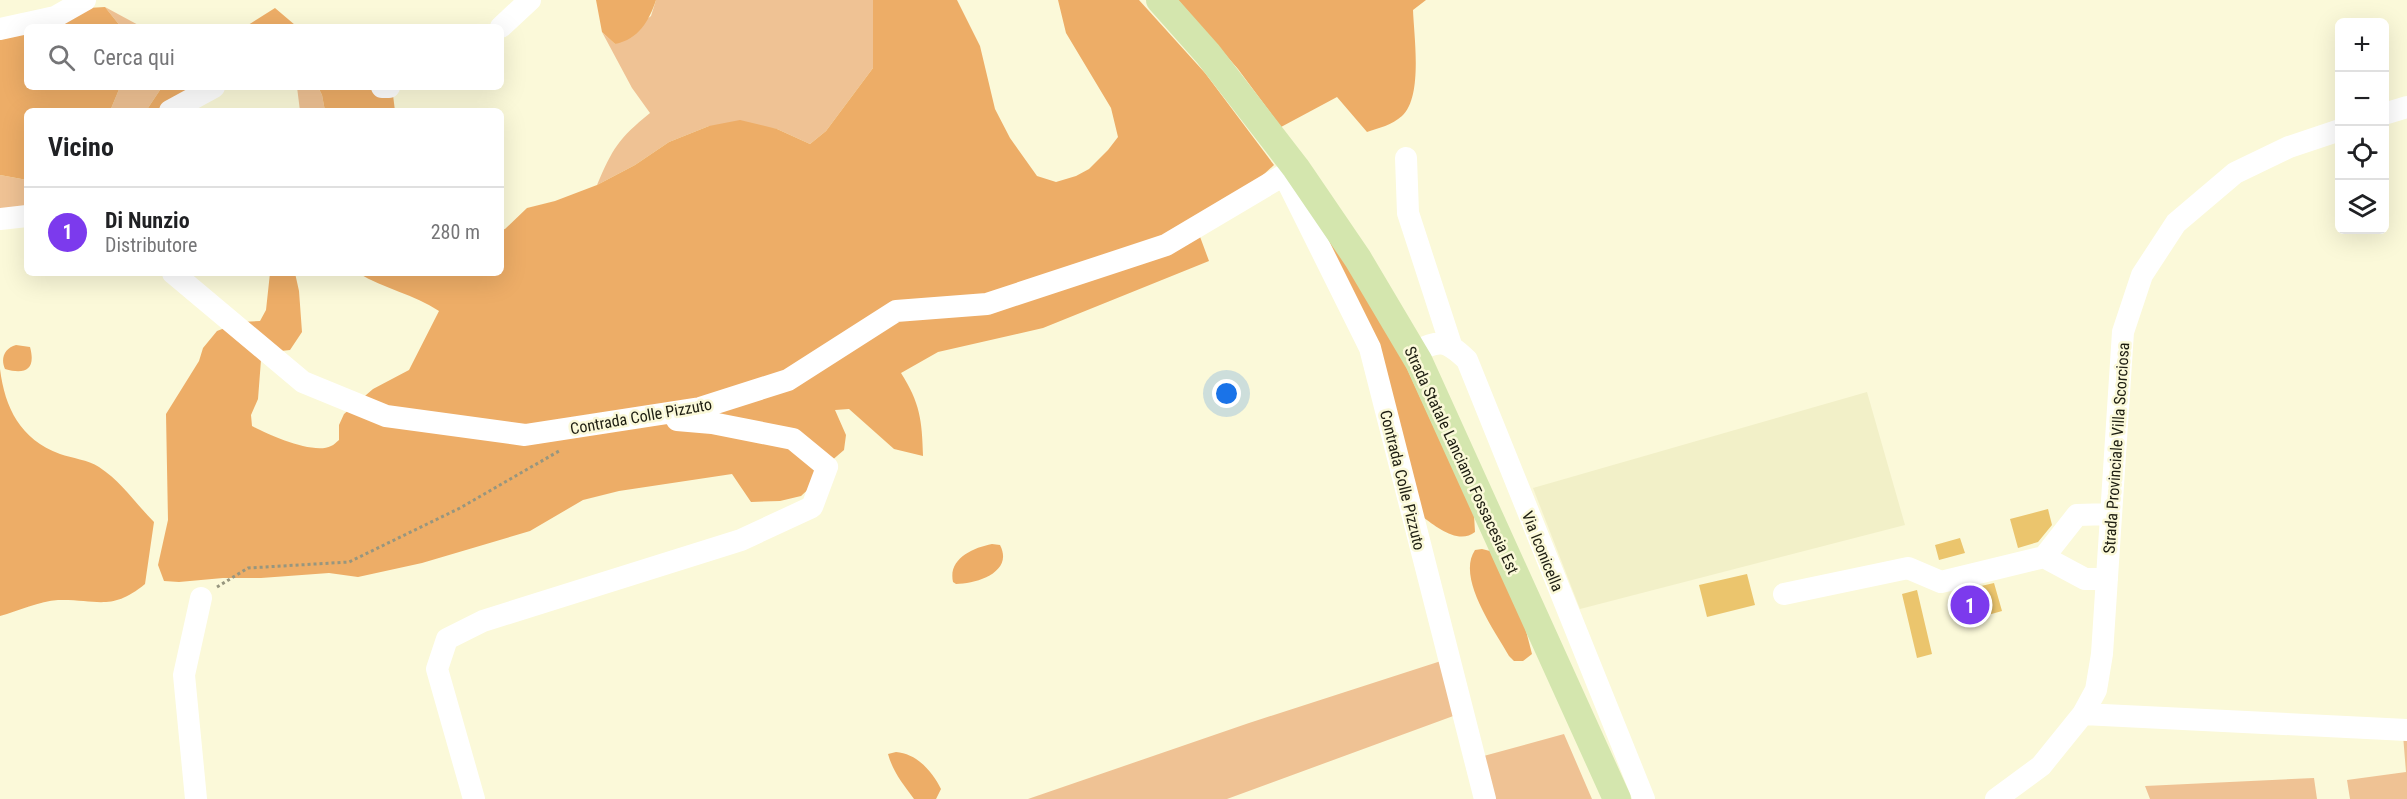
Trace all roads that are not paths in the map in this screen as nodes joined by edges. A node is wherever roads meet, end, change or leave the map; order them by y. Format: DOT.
graph roads {
  1 [pos="85,0"];
  2 [pos="530,0"];
  3 [pos="1160,0"];
  4 [pos="504,24"];
  5 [pos="0,29"];
  6 [pos="208,90"];
  7 [pos="2407,107"];
  8 [pos="176,108"];
  9 [pos="2389,113"];
  10 [pos="2335,132"];
  11 [pos="1406,158"];
  12 [pos="1290,172"];
  13 [pos="24,216"];
  14 [pos="0,219"];
  15 [pos="177,276"];
  16 [pos="1451,345"];
  17 [pos="1413,352"];
  18 [pos="643,417"];
  19 [pos="2111,514"];
  20 [pos="2044,557"];
  21 [pos="2107,579"];
  22 [pos="1784,594"];
  23 [pos="201,598"];
  24 [pos="2083,714"];
  25 [pos="2407,730"];
  26 [pos="196,799"];
  27 [pos="474,799"];
  28 [pos="1485,799"];
  29 [pos="1617,799"];
  30 [pos="1644,799"];
  31 [pos="1996,799"];
  1 -- 5 [label="street"];
  2 -- 4 [label="street"];
  3 -- 12 [label="main road, Strada Statale Lanciano Fossacesia Est"];
  6 -- 8 [label="street"];
  7 -- 9 [label="street"];
  10 -- 19 [label="street, Strada Provinciale Villa Scorciosa"];
  11 -- 16 [label="street"];
  12 -- 17 [label="main road, Strada Statale Lanciano Fossacesia Est"];
  12 -- 18 [label="street, Contrada Colle Pizzuto"];
  12 -- 28 [label="street, Contrada Colle Pizzuto"];
  13 -- 14 [label="street"];
  15 -- 18 [label="street, Contrada Colle Pizzuto"];
  16 -- 17 [label="street"];
  16 -- 30 [label="street, Via Iconicella"];
  17 -- 29 [label="main road, Strada Statale Lanciano Fossacesia Est"];
  18 -- 27 [label="street"];
  19 -- 20 [label="street"];
  19 -- 21 [label="street, Strada Provinciale Villa Scorciosa"];
  20 -- 21 [label="street"];
  20 -- 22 [label="street"];
  21 -- 24 [label="street, Strada Provinciale Villa Scorciosa"];
  23 -- 26 [label="street"];
  24 -- 25 [label="street"];
  24 -- 31 [label="street, Strada Provinciale Villa Scorciosa"];
}
